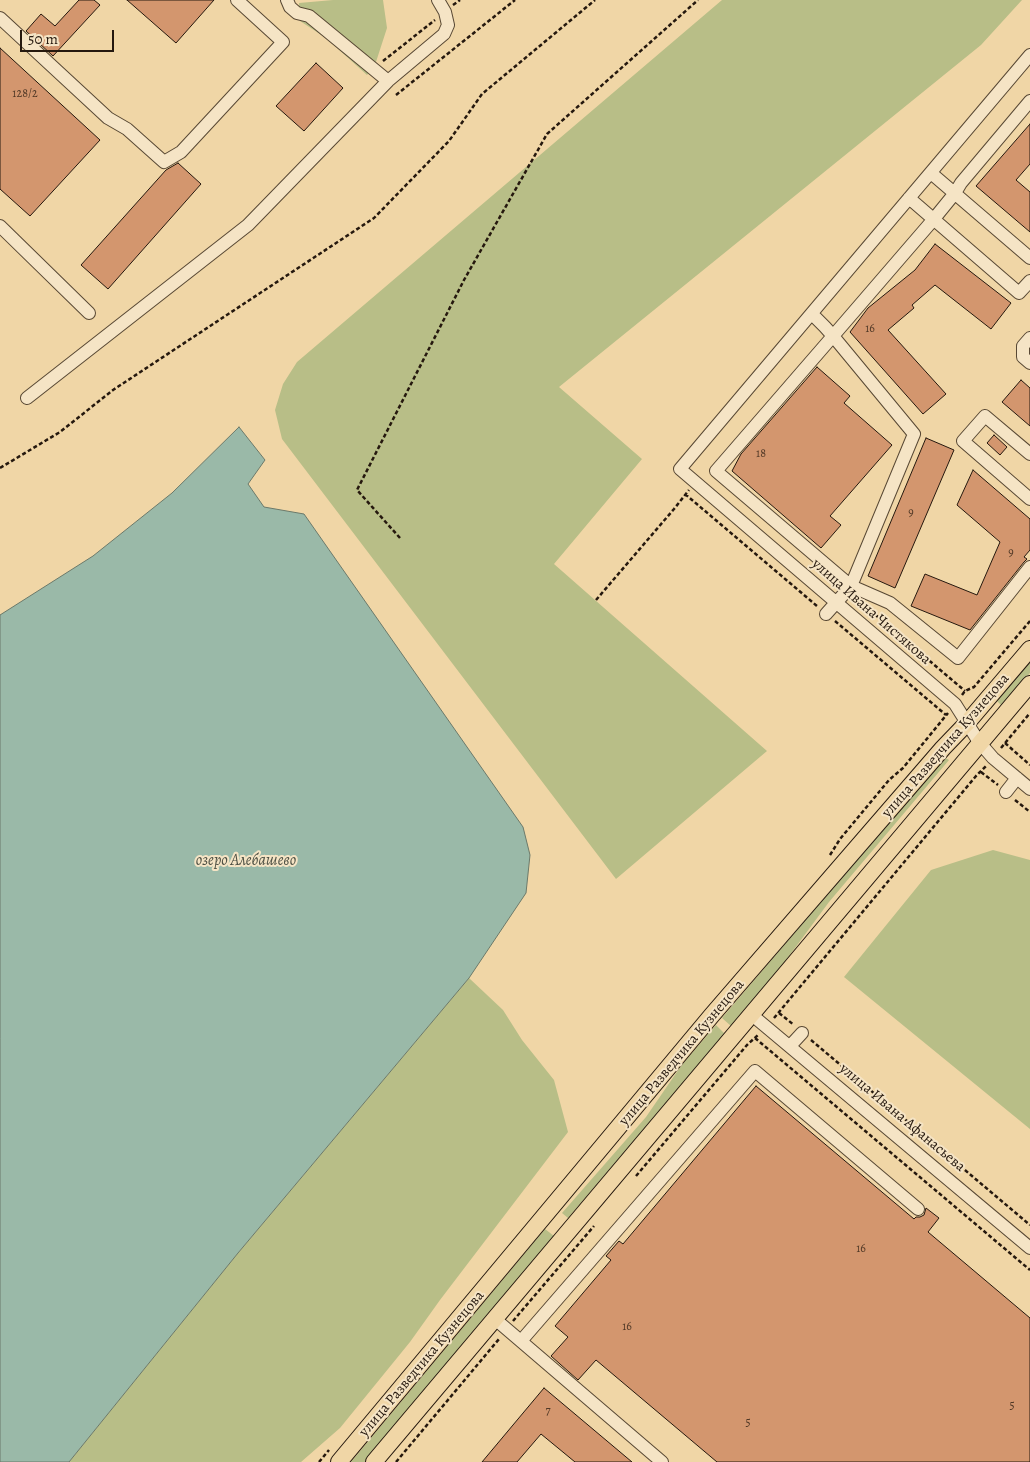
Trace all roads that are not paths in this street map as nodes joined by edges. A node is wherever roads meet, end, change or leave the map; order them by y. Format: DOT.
graph roads {
  1 [pos="237,0"];
  2 [pos="287,0"];
  3 [pos="438,0"];
  4 [pos="0,18"];
  5 [pos="1030,55"];
  6 [pos="388,81"];
  7 [pos="1030,101"];
  8 [pos="931,173"];
  9 [pos="955,193"];
  10 [pos="909,198"];
  11 [pos="933,220"];
  12 [pos="0,226"];
  13 [pos="1030,258"];
  14 [pos="1030,281"];
  15 [pos="89,313"];
  16 [pos="812,314"];
  17 [pos="833,336"];
  18 [pos="1030,338"];
  19 [pos="1030,362"];
  20 [pos="27,398"];
  21 [pos="1030,454"];
  22 [pos="1030,499"];
  23 [pos="1030,566"];
  24 [pos="851,586"];
  25 [pos="836,603"];
  26 [pos="826,614"];
  27 [pos="1030,649"];
  28 [pos="1030,684"];
  29 [pos="966,723"];
  30 [pos="979,742"];
  31 [pos="1017,778"];
  32 [pos="1030,789"];
  33 [pos="1006,792"];
  34 [pos="752,1015"];
  35 [pos="802,1032"];
  36 [pos="790,1046"];
  37 [pos="558,1201"];
  38 [pos="918,1209"];
  39 [pos="587,1222"];
  40 [pos="1030,1248"];
  41 [pos="501,1324"];
  42 [pos="521,1342"];
  43 [pos="340,1462"];
  44 [pos="374,1462"];
  45 [pos="662,1462"];
  1 -- 4 [label="street"];
  2 -- 6 [label="street"];
  3 -- 6 [label="street"];
  5 -- 8 [label="street"];
  6 -- 20 [label="street"];
  7 -- 9 [label="street"];
  8 -- 9 [label="street"];
  8 -- 10 [label="street"];
  9 -- 11 [label="street"];
  9 -- 13 [label="street"];
  10 -- 11 [label="street"];
  10 -- 16 [label="street"];
  11 -- 14 [label="street"];
  11 -- 17 [label="street"];
  12 -- 15 [label="street"];
  16 -- 17 [label="street"];
  16 -- 25 [label="street, улица Ивана Чистякова"];
  17 -- 24 [label="street"];
  17 -- 24 [label="street"];
  18 -- 19 [label="street"];
  21 -- 22 [label="street"];
  23 -- 24 [label="street"];
  24 -- 25 [label="street"];
  25 -- 26 [label="street"];
  25 -- 29 [label="street, улица Ивана Чистякова"];
  27 -- 29 [label="main road, улица Разведчика Кузнецова"];
  28 -- 30 [label="main road, улица Разведчика Кузнецова"];
  29 -- 30 [label="street, улица Ивана Чистякова"];
  29 -- 37 [label="main road, улица Разведчика Кузнецова"];
  30 -- 31 [label="street, улица Ивана Чистякова"];
  30 -- 34 [label="main road, улица Разведчика Кузнецова"];
  31 -- 32 [label="street, улица Ивана Чистякова"];
  31 -- 33 [label="street"];
  34 -- 36 [label="street, улица Ивана Афанасьева"];
  34 -- 39 [label="main road, улица Разведчика Кузнецова"];
  35 -- 36 [label="street"];
  36 -- 40 [label="street, улица Ивана Афанасьева"];
  37 -- 39 [label="main road"];
  37 -- 43 [label="main road, улица Разведчика Кузнецова"];
  38 -- 42 [label="street"];
  39 -- 41 [label="main road, улица Разведчика Кузнецова"];
  41 -- 42 [label="street"];
  41 -- 44 [label="main road, улица Разведчика Кузнецова"];
  42 -- 45 [label="street"];
}
